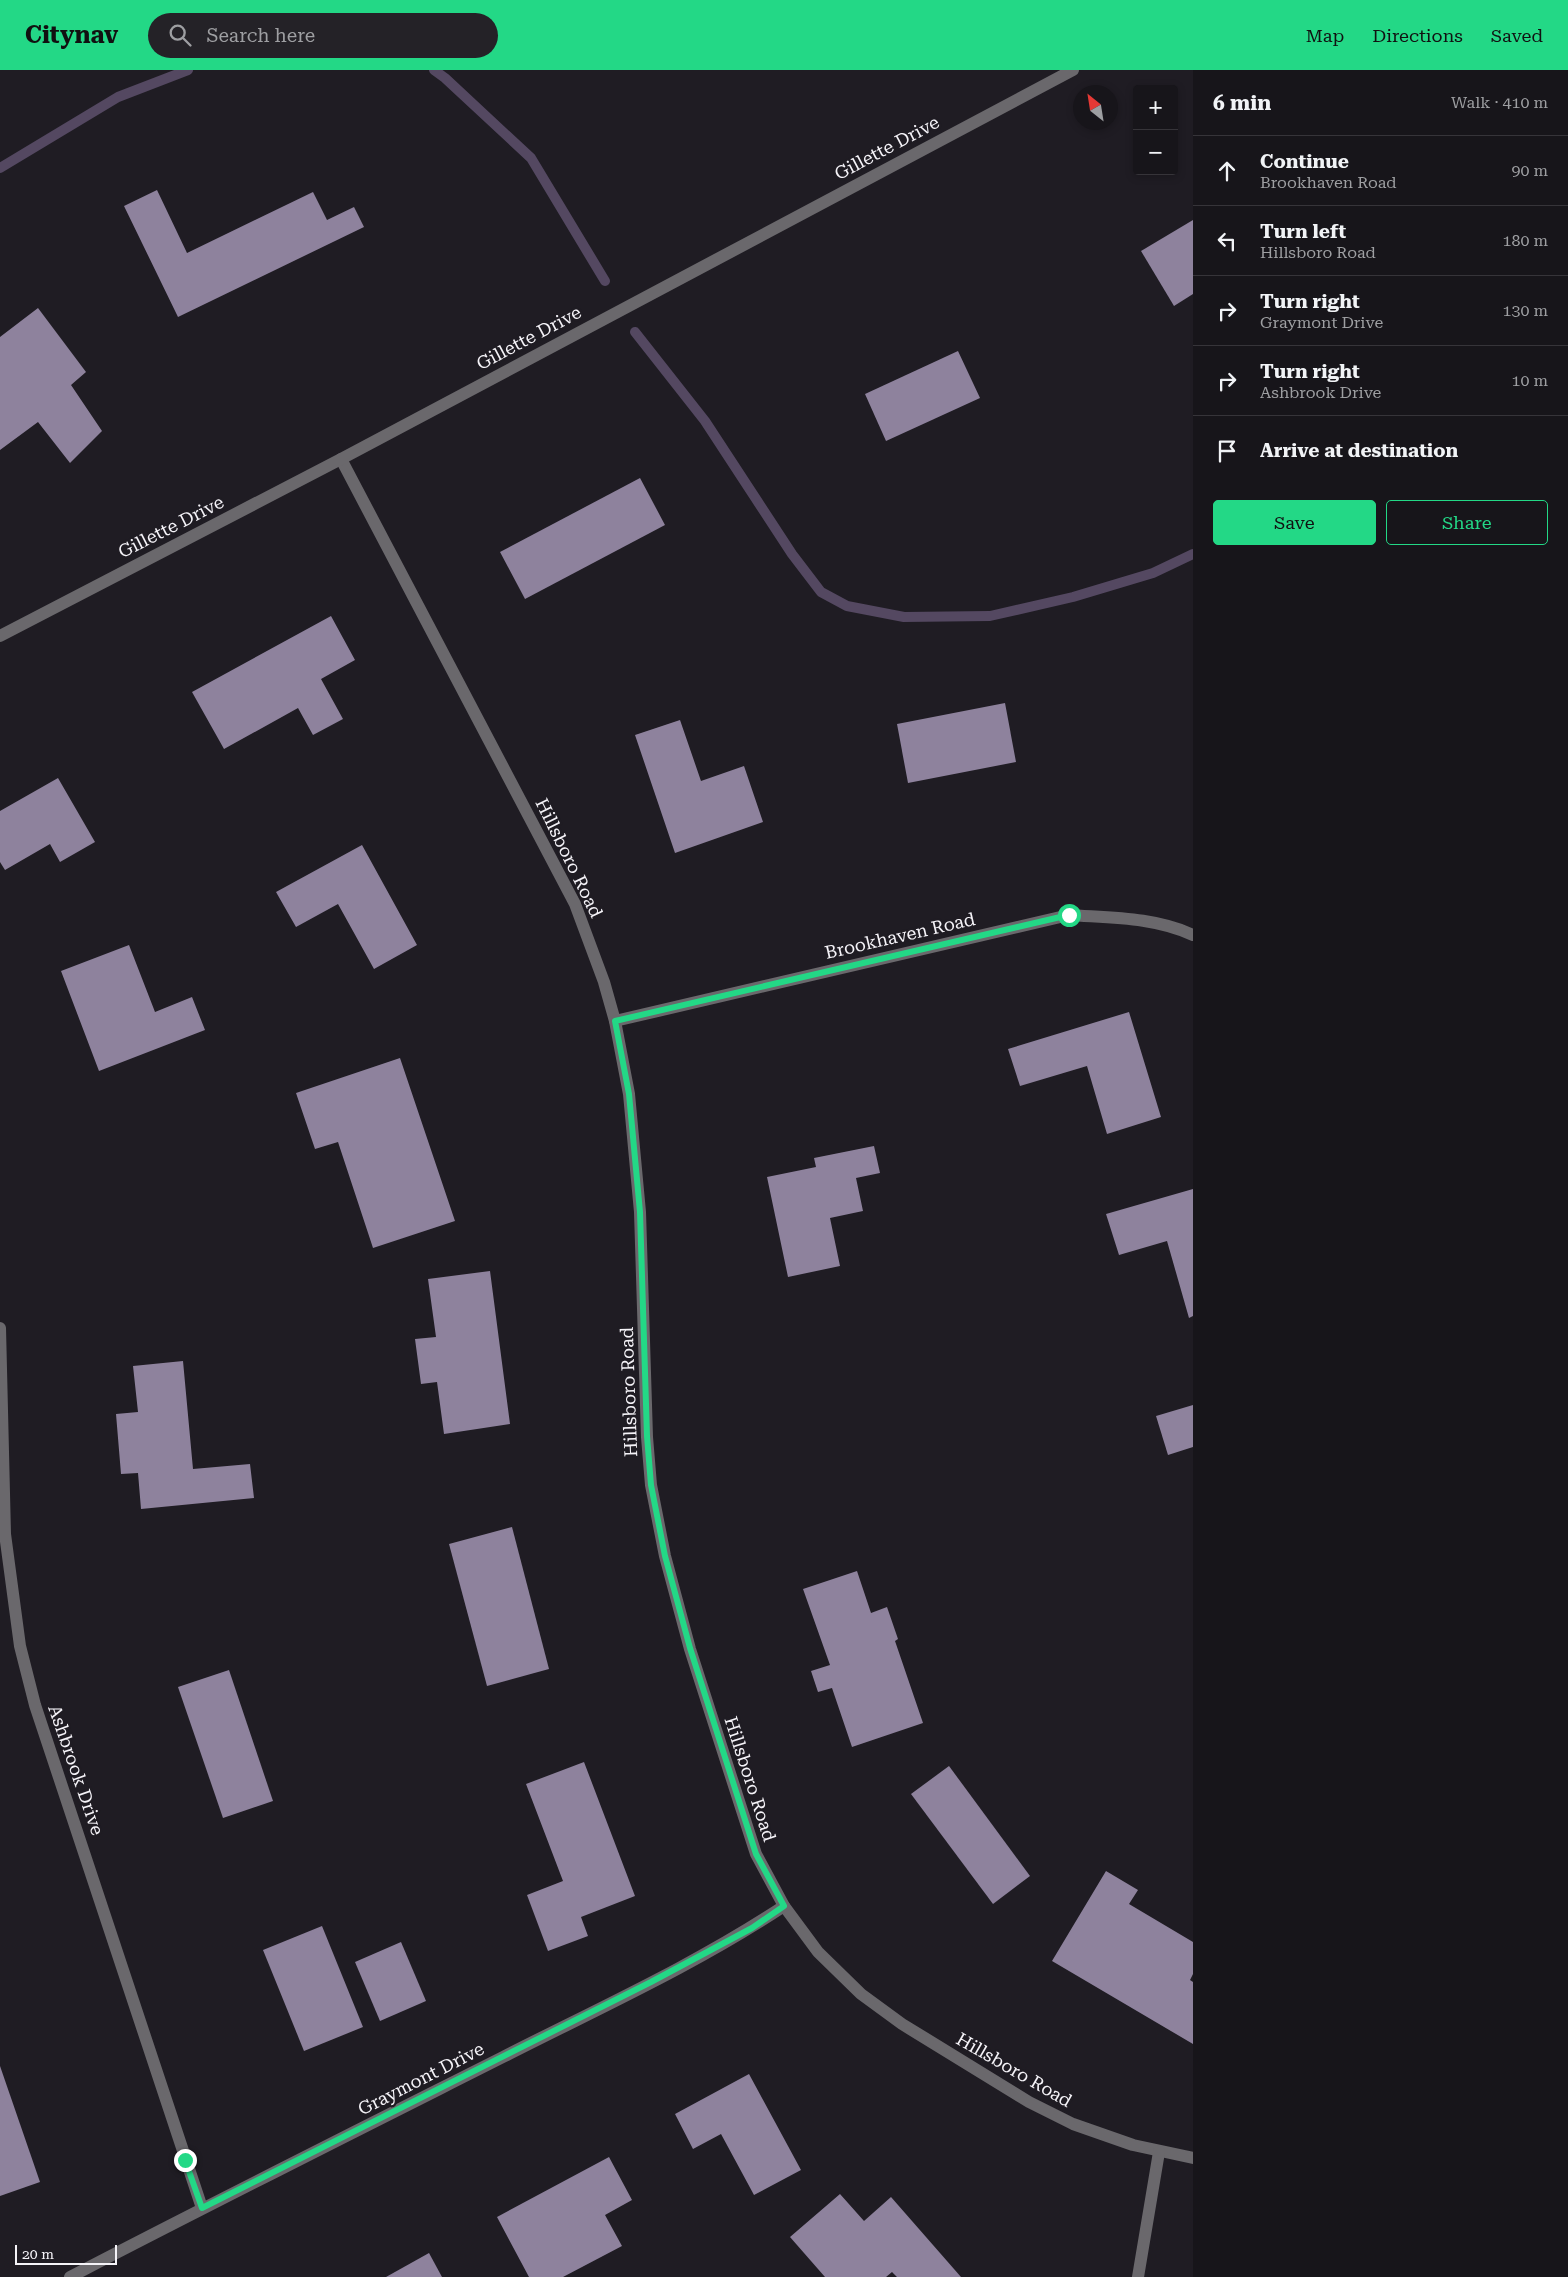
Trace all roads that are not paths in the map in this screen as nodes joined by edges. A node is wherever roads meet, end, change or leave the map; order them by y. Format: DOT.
graph roads {
  1 [pos="1073,70"];
  2 [pos="342,459"];
  3 [pos="0,636"];
  4 [pos="1193,935"];
  5 [pos="615,1021"];
  6 [pos="0,1328"];
  7 [pos="784,1906"];
  8 [pos="1159,2152"];
  9 [pos="1193,2158"];
  10 [pos="202,2208"];
  11 [pos="70,2277"];
  12 [pos="1138,2277"];
  1 -- 2 [label="street, Gillette Drive"];
  2 -- 3 [label="street, Gillette Drive"];
  2 -- 5 [label="street, Hillsboro Road"];
  4 -- 5 [label="street, Brookhaven Road"];
  5 -- 7 [label="street, Hillsboro Road"];
  6 -- 10 [label="street, Ashbrook Drive"];
  7 -- 8 [label="street, Hillsboro Road"];
  7 -- 10 [label="street, Graymont Drive"];
  8 -- 9 [label="street, Hillsboro Road"];
  8 -- 12 [label="street"];
  10 -- 11 [label="street, Graymont Drive"];
}
